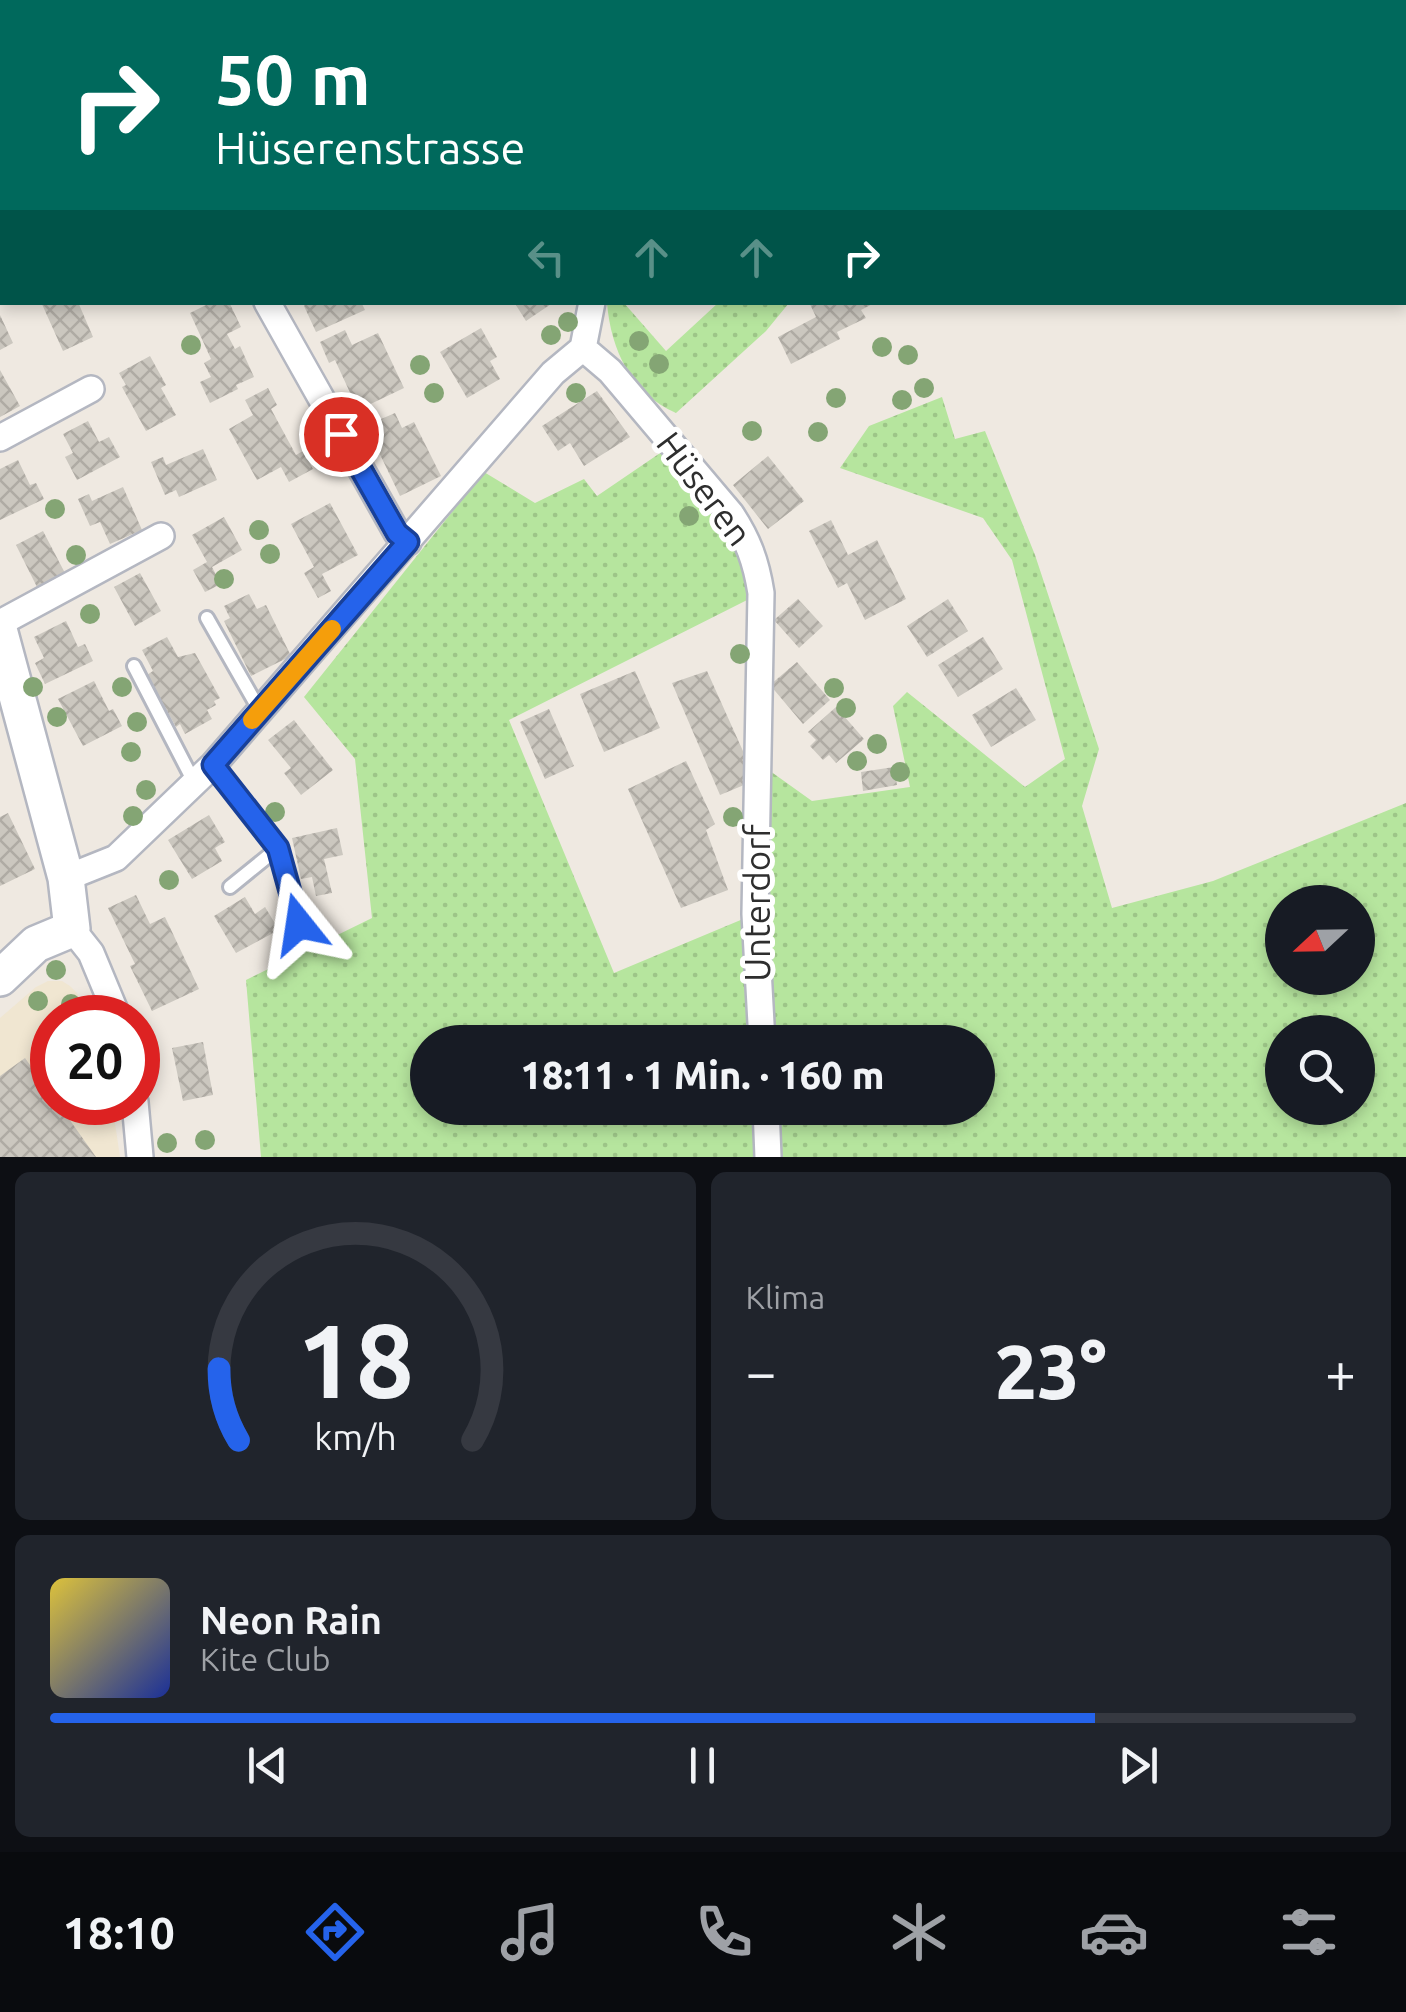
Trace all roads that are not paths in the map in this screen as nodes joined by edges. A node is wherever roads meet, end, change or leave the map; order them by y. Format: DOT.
graph roads {
  1 [pos="269,305"];
  2 [pos="591,305"];
  3 [pos="584,348"];
  4 [pos="91,389"];
  5 [pos="0,438"];
  6 [pos="162,536"];
  7 [pos="408,542"];
  8 [pos="207,618"];
  9 [pos="0,623"];
  10 [pos="0,633"];
  11 [pos="134,666"];
  12 [pos="260,711"];
  13 [pos="759,763"];
  14 [pos="204,774"];
  15 [pos="278,848"];
  16 [pos="66,878"];
  17 [pos="230,887"];
  18 [pos="299,924"];
  19 [pos="72,929"];
  20 [pos="0,978"];
  21 [pos="108,995"];
  22 [pos="761,1025"];
  23 [pos="137,1125"];
  24 [pos="767,1125"];
  25 [pos="140,1157"];
  26 [pos="768,1157"];
  1 -- 7 [label="street"];
  2 -- 3 [label="street"];
  3 -- 7 [label="street"];
  3 -- 13 [label="street, Hüseren"];
  4 -- 5 [label="street"];
  6 -- 9 [label="street"];
  7 -- 12 [label="street"];
  8 -- 12 [label="lane"];
  10 -- 16 [label="street"];
  11 -- 14 [label="lane"];
  12 -- 14 [label="street"];
  13 -- 22 [label="street, Unterdorf"];
  14 -- 15 [label="lane"];
  14 -- 16 [label="street"];
  15 -- 17 [label="lane"];
  15 -- 18 [label="lane"];
  16 -- 19 [label="street"];
  19 -- 20 [label="street"];
  19 -- 21 [label="street"];
  23 -- 25 [label="street"];
  24 -- 26 [label="street"];
}
